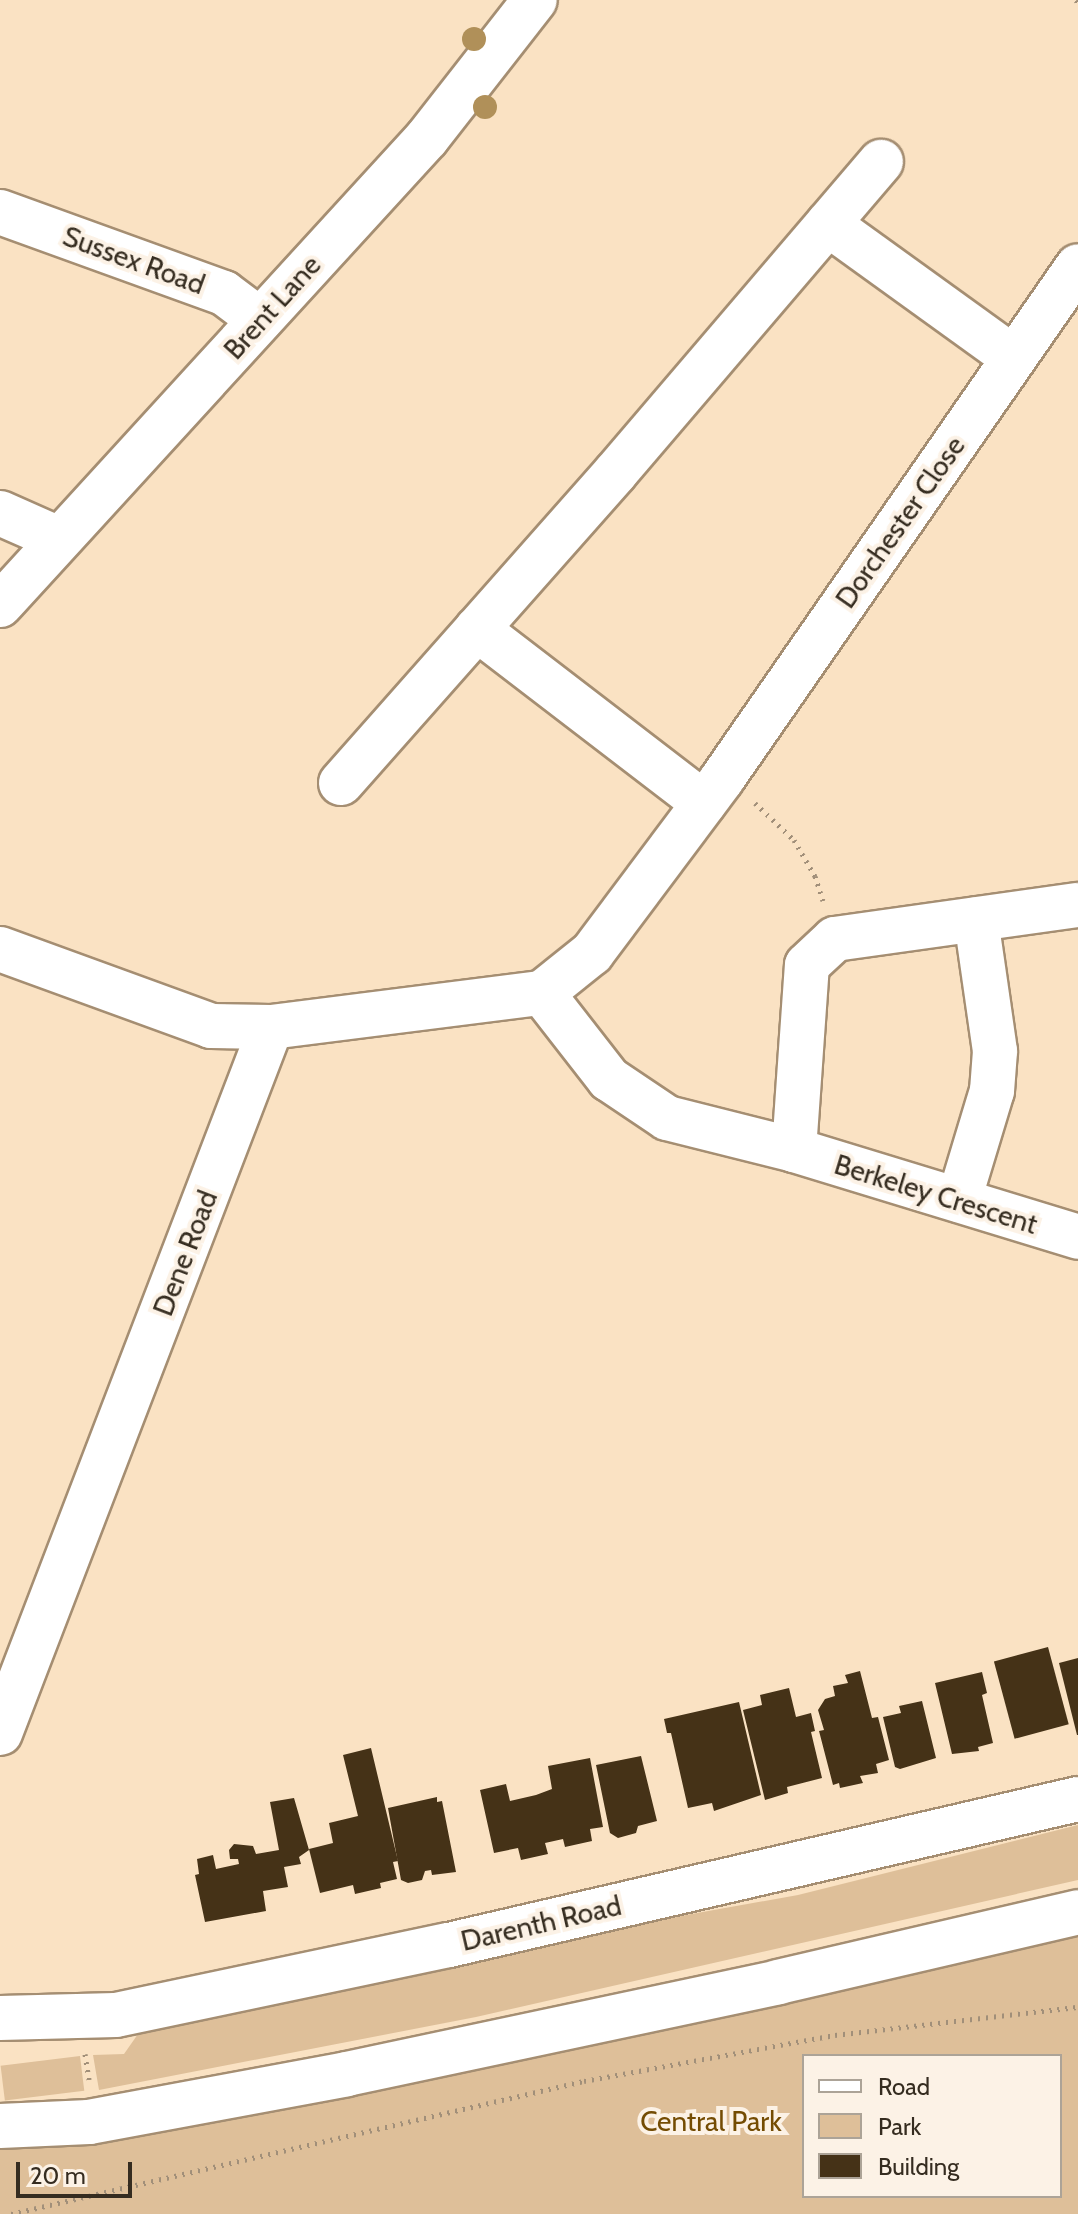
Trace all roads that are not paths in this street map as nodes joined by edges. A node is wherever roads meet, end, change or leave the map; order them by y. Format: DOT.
graph roads {
  1 [pos="535,0"];
  2 [pos="881,162"];
  3 [pos="0,212"];
  4 [pos="828,224"];
  5 [pos="1078,266"];
  6 [pos="260,320"];
  7 [pos="1014,358"];
  8 [pos="0,513"];
  9 [pos="59,539"];
  10 [pos="0,605"];
  11 [pos="477,629"];
  12 [pos="341,783"];
  13 [pos="713,791"];
  14 [pos="1078,905"];
  15 [pos="976,919"];
  16 [pos="0,949"];
  17 [pos="542,993"];
  18 [pos="271,1027"];
  19 [pos="794,1150"];
  20 [pos="959,1200"];
  21 [pos="1078,1237"];
  22 [pos="0,1733"];
  23 [pos="1078,1799"];
  24 [pos="1078,1912"];
  25 [pos="0,2018"];
  26 [pos="0,2126"];
  1 -- 6 [label="street, Brent Lane"];
  2 -- 4 [label="street"];
  3 -- 6 [label="street, Sussex Road"];
  4 -- 7 [label="street"];
  4 -- 11 [label="street"];
  5 -- 7 [label="street, Dorchester Close"];
  6 -- 9 [label="street, Brent Lane"];
  7 -- 13 [label="street, Dorchester Close"];
  8 -- 9 [label="street"];
  9 -- 10 [label="street, Brent Lane"];
  11 -- 12 [label="street"];
  11 -- 13 [label="street"];
  13 -- 17 [label="street, Dorchester Close"];
  14 -- 15 [label="street"];
  15 -- 19 [label="street"];
  15 -- 20 [label="street"];
  16 -- 18 [label="street"];
  17 -- 18 [label="street"];
  17 -- 19 [label="street, Berkeley Crescent"];
  18 -- 22 [label="street, Dene Road"];
  19 -- 20 [label="street, Berkeley Crescent"];
  20 -- 21 [label="street, Berkeley Crescent"];
  23 -- 25 [label="street, Darenth Road"];
  24 -- 26 [label="street"];
}
